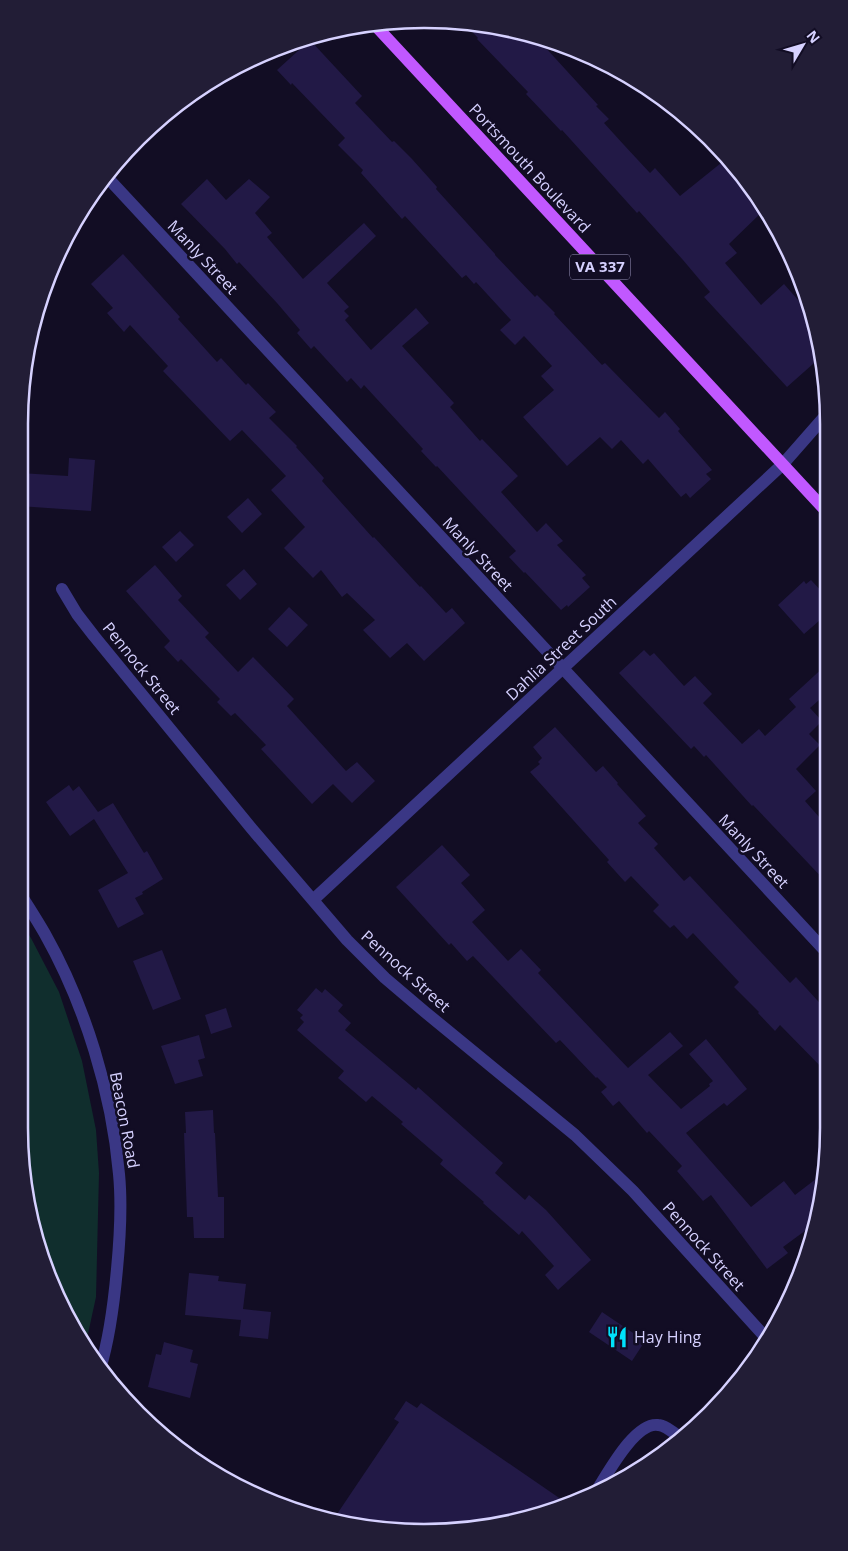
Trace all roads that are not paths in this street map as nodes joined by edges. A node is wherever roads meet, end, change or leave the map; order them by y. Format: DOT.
graph roads {
  1 [pos="380,30"];
  2 [pos="111,181"];
  3 [pos="820,422"];
  4 [pos="783,464"];
  5 [pos="820,504"];
  6 [pos="62,589"];
  7 [pos="562,669"];
  8 [pos="313,900"];
  9 [pos="28,907"];
  10 [pos="820,945"];
  11 [pos="762,1333"];
  12 [pos="102,1358"];
  13 [pos="675,1434"];
  14 [pos="605,1479"];
  1 -- 4 [label="main road, Portsmouth Boulevard / VA 337"];
  2 -- 7 [label="street, Manly Street"];
  3 -- 4 [label="street, Dahlia Street South"];
  4 -- 5 [label="main road, Portsmouth Boulevard / VA 337"];
  4 -- 7 [label="street, Dahlia Street South"];
  6 -- 8 [label="street, Pennock Street"];
  7 -- 8 [label="street, Dahlia Street South"];
  7 -- 10 [label="street, Manly Street"];
  8 -- 11 [label="street, Pennock Street"];
  9 -- 12 [label="street, Beacon Road"];
  13 -- 14 [label="street"];
}
